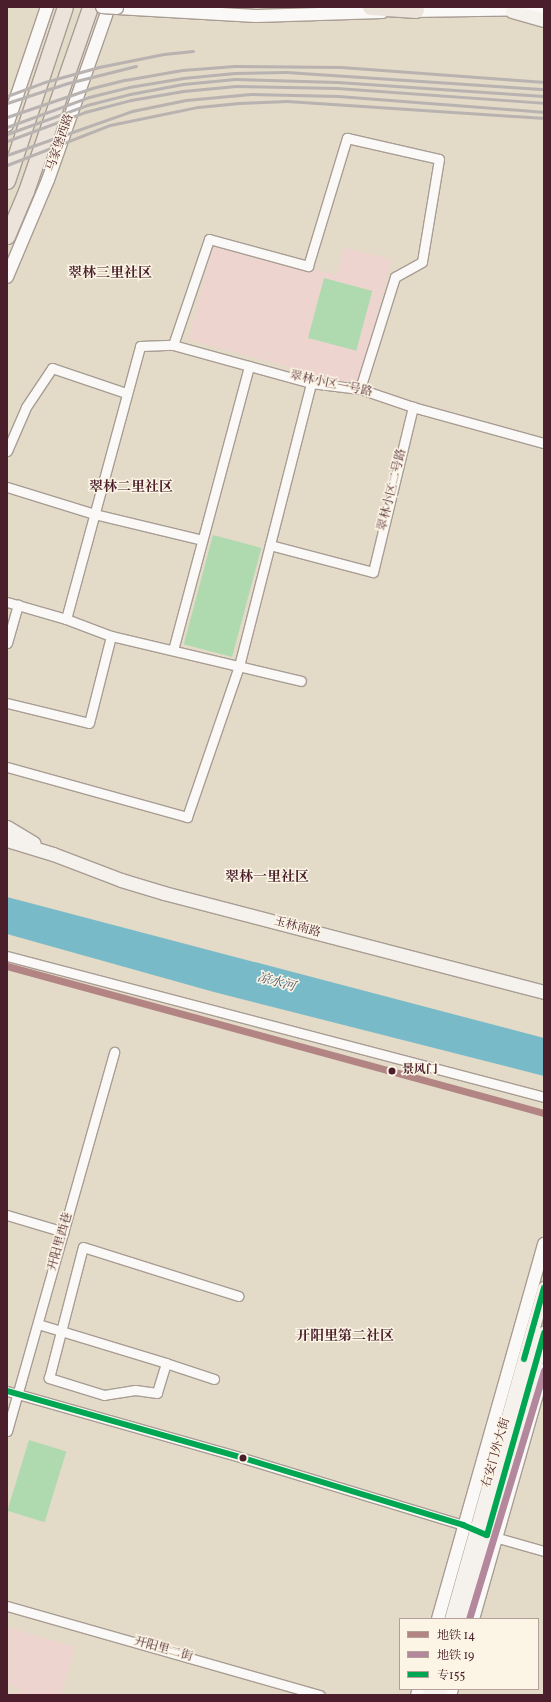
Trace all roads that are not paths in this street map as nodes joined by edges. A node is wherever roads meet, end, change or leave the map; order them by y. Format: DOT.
graph roads {
  1 [pos="47,7"];
  2 [pos="65,7"];
  3 [pos="90,7"];
  4 [pos="102,7"];
  5 [pos="370,7"];
  6 [pos="113,8"];
  7 [pos="544,9"];
  8 [pos="416,10"];
  9 [pos="512,11"];
  10 [pos="544,20"];
  11 [pos="7,125"];
  12 [pos="7,181"];
  13 [pos="7,236"];
  14 [pos="7,277"];
  15 [pos="173,345"];
  16 [pos="249,366"];
  17 [pos="311,383"];
  18 [pos="360,389"];
  19 [pos="126,392"];
  20 [pos="413,407"];
  21 [pos="544,443"];
  22 [pos="7,451"];
  23 [pos="7,487"];
  24 [pos="94,514"];
  25 [pos="202,540"];
  26 [pos="270,545"];
  27 [pos="7,602"];
  28 [pos="18,605"];
  29 [pos="66,619"];
  30 [pos="111,636"];
  31 [pos="7,643"];
  32 [pos="172,650"];
  33 [pos="239,666"];
  34 [pos="301,681"];
  35 [pos="7,703"];
  36 [pos="7,767"];
  37 [pos="7,827"];
  38 [pos="7,834"];
  39 [pos="7,840"];
  40 [pos="53,854"];
  41 [pos="7,956"];
  42 [pos="544,992"];
  43 [pos="114,1052"];
  44 [pos="544,1097"];
  45 [pos="7,1214"];
  46 [pos="64,1232"];
  47 [pos="544,1244"];
  48 [pos="544,1288"];
  49 [pos="238,1296"];
  50 [pos="38,1324"];
  51 [pos="60,1330"];
  52 [pos="544,1333"];
  53 [pos="166,1363"];
  54 [pos="544,1370"];
  55 [pos="214,1379"];
  56 [pos="7,1391"];
  57 [pos="18,1394"];
  58 [pos="7,1431"];
  59 [pos="463,1525"];
  60 [pos="486,1534"];
  61 [pos="544,1551"];
  62 [pos="7,1606"];
  63 [pos="438,1618"];
  64 [pos="450,1618"];
  65 [pos="462,1618"];
  66 [pos="473,1618"];
  67 [pos="320,1695"];
  1 -- 11 [label="street"];
  2 -- 12 [label="main road"];
  3 -- 13 [label="main road, 马家堡西路"];
  4 -- 6 [label="street, bridge"];
  5 -- 8 [label="main road"];
  6 -- 8 [label="street"];
  6 -- 14 [label="street, 马家堡西路"];
  7 -- 9 [label="street"];
  8 -- 9 [label="street"];
  9 -- 10 [label="main road"];
  15 -- 16 [label="street, 翠林小区一号路"];
  15 -- 18 [label="street"];
  15 -- 19 [label="street, 翠林小区一号路"];
  16 -- 17 [label="street, 翠林小区一号路"];
  16 -- 25 [label="street"];
  17 -- 18 [label="street, 翠林小区一号路"];
  17 -- 26 [label="street"];
  18 -- 20 [label="street, 翠林小区一号路"];
  19 -- 22 [label="street"];
  19 -- 24 [label="street"];
  20 -- 21 [label="street, 翠林小区一号路"];
  20 -- 26 [label="street, 翠林小区二号路"];
  23 -- 24 [label="street"];
  24 -- 25 [label="street"];
  24 -- 29 [label="street"];
  25 -- 32 [label="street"];
  26 -- 33 [label="street"];
  27 -- 28 [label="street"];
  28 -- 29 [label="street"];
  28 -- 31 [label="street"];
  29 -- 30 [label="street"];
  30 -- 32 [label="street"];
  30 -- 35 [label="street"];
  32 -- 33 [label="street"];
  33 -- 34 [label="street"];
  33 -- 36 [label="street"];
  37 -- 40 [label="main road, 玉林南路"];
  38 -- 40 [label="street, 玉林南路"];
  39 -- 40 [label="main road, 玉林南路"];
  40 -- 42 [label="main road, 玉林南路"];
  41 -- 44 [label="street"];
  43 -- 46 [label="street, 开阳里西巷"];
  45 -- 46 [label="street"];
  46 -- 50 [label="street, 开阳里西巷"];
  47 -- 59 [label="street"];
  48 -- 60 [label="main road, 右安门外大街"];
  49 -- 51 [label="street"];
  50 -- 51 [label="street"];
  50 -- 57 [label="street, 开阳里西巷"];
  51 -- 53 [label="street"];
  51 -- 53 [label="street"];
  52 -- 60 [label="main road, 右安门外大街"];
  53 -- 55 [label="street"];
  54 -- 60 [label="street"];
  56 -- 57 [label="street"];
  57 -- 58 [label="street, 开阳里西巷"];
  57 -- 59 [label="street"];
  59 -- 60 [label="street"];
  59 -- 63 [label="street"];
  60 -- 61 [label="street"];
  60 -- 64 [label="main road, 右安门外大街"];
  60 -- 65 [label="main road, 右安门外大街"];
  60 -- 66 [label="street"];
  62 -- 67 [label="street, 开阳里二街"];
}
